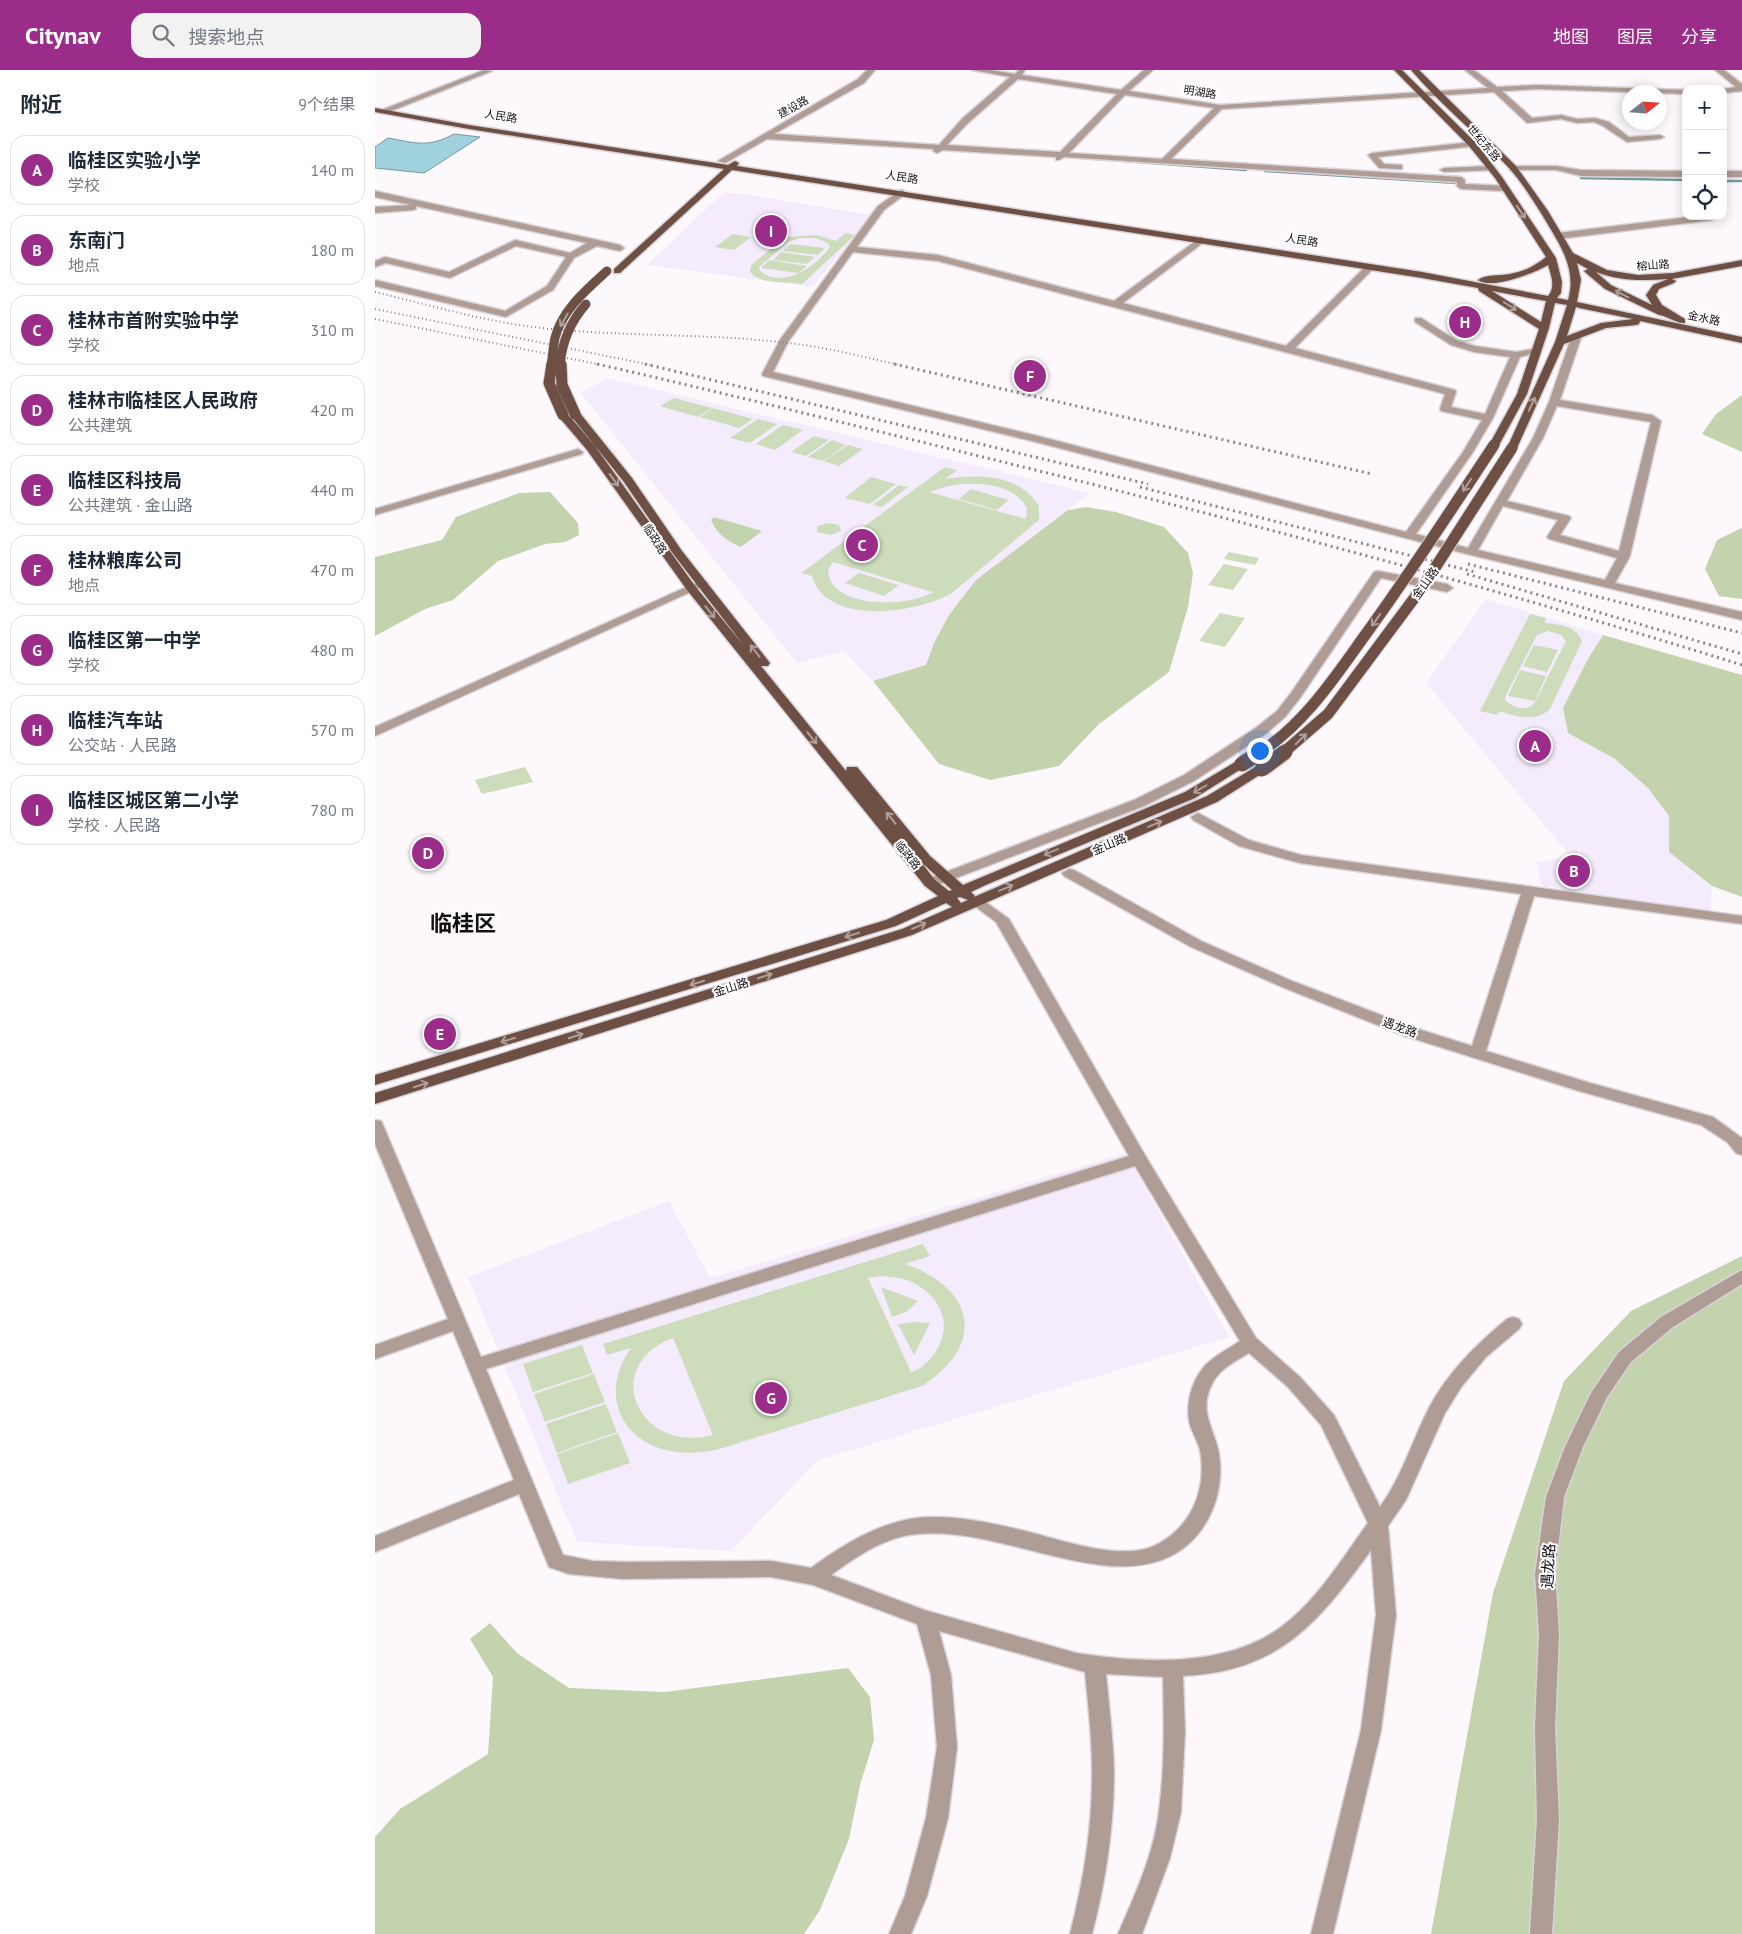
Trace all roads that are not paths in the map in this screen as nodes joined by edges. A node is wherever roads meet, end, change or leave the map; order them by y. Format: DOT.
graph roads {
  1 [pos="871,70"];
  2 [pos="976,70"];
  3 [pos="1023,70"];
  4 [pos="1149,70"];
  5 [pos="1398,70"];
  6 [pos="1415,70"];
  7 [pos="1469,70"];
  8 [pos="1719,70"];
  9 [pos="487,71"];
  10 [pos="1016,76"];
  11 [pos="1742,89"];
  12 [pos="1496,90"];
  13 [pos="1124,91"];
  14 [pos="1727,91"];
  15 [pos="1682,92"];
  16 [pos="1439,93"];
  17 [pos="1423,94"];
  18 [pos="375,105"];
  19 [pos="1220,106"];
  20 [pos="383,110"];
  21 [pos="1660,137"];
  22 [pos="761,138"];
  23 [pos="1472,144"];
  24 [pos="938,149"];
  25 [pos="1060,157"];
  26 [pos="1164,161"];
  27 [pos="726,164"];
  28 [pos="1491,168"];
  29 [pos="1513,168"];
  30 [pos="1257,170"];
  31 [pos="1682,174"];
  32 [pos="1727,174"];
  33 [pos="1742,174"];
  34 [pos="1497,177"];
  35 [pos="1461,183"];
  36 [pos="1504,188"];
  37 [pos="901,193"];
  38 [pos="375,194"];
  39 [pos="428,206"];
  40 [pos="375,210"];
  41 [pos="1682,220"];
  42 [pos="1558,236"];
  43 [pos="1201,240"];
  44 [pos="595,243"];
  45 [pos="619,248"];
  46 [pos="851,249"];
  47 [pos="571,256"];
  48 [pos="1551,258"];
  49 [pos="1571,259"];
  50 [pos="1742,263"];
  51 [pos="375,264"];
  52 [pos="1370,267"];
  53 [pos="1742,269"];
  54 [pos="1423,272"];
  55 [pos="1479,282"];
  56 [pos="375,283"];
  57 [pos="1553,296"];
  58 [pos="1573,300"];
  59 [pos="1115,305"];
  60 [pos="1418,320"];
  61 [pos="1682,321"];
  62 [pos="1660,322"];
  63 [pos="1544,328"];
  64 [pos="1577,334"];
  65 [pos="1742,334"];
  66 [pos="1742,340"];
  67 [pos="1560,342"];
  68 [pos="1288,350"];
  69 [pos="1536,350"];
  70 [pos="1516,355"];
  71 [pos="1554,402"];
  72 [pos="1488,418"];
  73 [pos="578,452"];
  74 [pos="1499,502"];
  75 [pos="375,512"];
  76 [pos="1409,536"];
  77 [pos="1471,552"];
  78 [pos="1624,556"];
  79 [pos="1609,583"];
  80 [pos="696,586"];
  81 [pos="1447,588"];
  82 [pos="1742,616"];
  83 [pos="375,732"];
  84 [pos="1198,817"];
  85 [pos="1069,872"];
  86 [pos="945,878"];
  87 [pos="930,883"];
  88 [pos="1529,890"];
  89 [pos="946,898"];
  90 [pos="966,900"];
  91 [pos="1742,920"];
  92 [pos="1478,1053"];
  93 [pos="375,1080"];
  94 [pos="375,1100"];
  95 [pos="375,1125"];
  96 [pos="1742,1149"];
  97 [pos="1139,1159"];
  98 [pos="1742,1276"];
  99 [pos="458,1322"];
  100 [pos="1513,1324"];
  101 [pos="1250,1343"];
  102 [pos="375,1352"];
  103 [pos="476,1365"];
  104 [pos="525,1484"];
  105 [pos="1377,1523"];
  106 [pos="375,1544"];
  107 [pos="813,1577"];
  108 [pos="925,1618"];
  109 [pos="1095,1665"];
  110 [pos="1173,1667"];
  111 [pos="900,1934"];
  112 [pos="1081,1934"];
  113 [pos="1129,1934"];
  114 [pos="1321,1934"];
  115 [pos="1541,1934"];
  1 -- 22 [label="street, 建设路"];
  2 -- 10 [label="street, 明湖路"];
  3 -- 10 [label="street"];
  4 -- 13 [label="street"];
  5 -- 17 [label="main road, 世纪东路"];
  6 -- 16 [label="main road, 世纪东路"];
  7 -- 12 [label="street"];
  8 -- 11 [label="street"];
  9 -- 20 [label="street"];
  10 -- 13 [label="street, 明湖路"];
  10 -- 24 [label="street"];
  11 -- 14 [label="street"];
  12 -- 15 [label="street, 明湖路"];
  12 -- 16 [label="street, 明湖路"];
  12 -- 21 [label="street"];
  13 -- 19 [label="street, 明湖路"];
  13 -- 25 [label="street"];
  16 -- 17 [label="street, 明湖路"];
  16 -- 29 [label="main road, 世纪东路"];
  17 -- 19 [label="street, 明湖路"];
  17 -- 23 [label="main road, 世纪东路"];
  18 -- 20 [label="main road, 人民路"];
  19 -- 26 [label="street"];
  20 -- 27 [label="main road, 人民路"];
  22 -- 24 [label="street"];
  22 -- 27 [label="street, 建设路"];
  23 -- 28 [label="main road, 世纪东路"];
  23 -- 28 [label="street"];
  24 -- 25 [label="street"];
  25 -- 26 [label="street"];
  25 -- 30 [label="street"];
  26 -- 30 [label="street"];
  27 -- 37 [label="main road, 人民路"];
  27 -- 54 [label="main road, 人民路"];
  27 -- 80 [label="main road, 临政路, bridge"];
  28 -- 34 [label="main road, 世纪东路"];
  29 -- 31 [label="street"];
  29 -- 42 [label="main road, 世纪东路"];
  30 -- 35 [label="street"];
  32 -- 33 [label="street"];
  34 -- 35 [label="street"];
  34 -- 36 [label="main road, 世纪东路"];
  35 -- 36 [label="street"];
  36 -- 48 [label="main road, 世纪东路, one-way"];
  37 -- 43 [label="main road, 人民路"];
  37 -- 46 [label="street"];
  38 -- 39 [label="street"];
  39 -- 40 [label="street"];
  39 -- 44 [label="street"];
  41 -- 42 [label="street"];
  42 -- 49 [label="main road, 世纪东路"];
  43 -- 52 [label="main road, 人民路"];
  43 -- 59 [label="street"];
  44 -- 45 [label="street"];
  44 -- 47 [label="street"];
  46 -- 59 [label="street"];
  46 -- 76 [label="street"];
  47 -- 51 [label="street"];
  47 -- 56 [label="street"];
  48 -- 55 [label="main road"];
  48 -- 57 [label="main road, 金山路"];
  49 -- 50 [label="main road, 榕山路"];
  49 -- 58 [label="main road, 金山路"];
  61 -- 49 [label="main road, one-way"];
  52 -- 54 [label="main road, 人民路"];
  52 -- 68 [label="street"];
  53 -- 61 [label="main road, 榕山路"];
  54 -- 55 [label="main road"];
  55 -- 57 [label="main road"];
  55 -- 63 [label="main road, one-way"];
  57 -- 58 [label="main road"];
  57 -- 63 [label="main road, 金山路"];
  58 -- 61 [label="main road"];
  58 -- 62 [label="main road"];
  58 -- 67 [label="main road, 金山路"];
  59 -- 68 [label="street"];
  60 -- 70 [label="street"];
  61 -- 65 [label="main road, 金水路"];
  62 -- 64 [label="main road"];
  62 -- 66 [label="main road, 金水路"];
  63 -- 69 [label="main road, 金山路"];
  64 -- 67 [label="main road"];
  64 -- 71 [label="street"];
  90 -- 67 [label="main road, 金山路, one-way, bridge"];
  68 -- 72 [label="street"];
  69 -- 70 [label="street"];
  69 -- 90 [label="main road, 金山路, one-way, bridge"];
  70 -- 72 [label="street"];
  71 -- 74 [label="street"];
  71 -- 78 [label="street"];
  72 -- 76 [label="street"];
  73 -- 75 [label="street"];
  74 -- 77 [label="street"];
  74 -- 78 [label="street"];
  76 -- 77 [label="street"];
  77 -- 79 [label="street"];
  78 -- 79 [label="street"];
  79 -- 82 [label="street"];
  80 -- 83 [label="street"];
  86 -- 80 [label="main road, 临政路, one-way"];
  80 -- 87 [label="main road, 临政路, one-way"];
  81 -- 86 [label="street"];
  84 -- 88 [label="street"];
  85 -- 92 [label="street, 遇龙路"];
  86 -- 87 [label="street"];
  86 -- 90 [label="main road, 临政路"];
  87 -- 89 [label="main road, 临政路"];
  88 -- 91 [label="street"];
  88 -- 92 [label="street"];
  89 -- 90 [label="main road, 金山路"];
  89 -- 93 [label="main road, 金山路, one-way"];
  94 -- 90 [label="main road, 金山路, one-way"];
  90 -- 97 [label="street"];
  92 -- 96 [label="street, 遇龙路"];
  95 -- 99 [label="street"];
  97 -- 101 [label="street"];
  97 -- 103 [label="street"];
  98 -- 115 [label="street, 遇龙路"];
  99 -- 102 [label="street"];
  99 -- 103 [label="street"];
  100 -- 105 [label="street"];
  101 -- 105 [label="street"];
  101 -- 107 [label="street"];
  103 -- 104 [label="street"];
  104 -- 106 [label="street"];
  104 -- 107 [label="street"];
  105 -- 110 [label="street"];
  105 -- 114 [label="street"];
  107 -- 108 [label="street"];
  108 -- 109 [label="street"];
  108 -- 111 [label="street"];
  109 -- 110 [label="street"];
  109 -- 112 [label="street"];
  110 -- 113 [label="street"];
}
